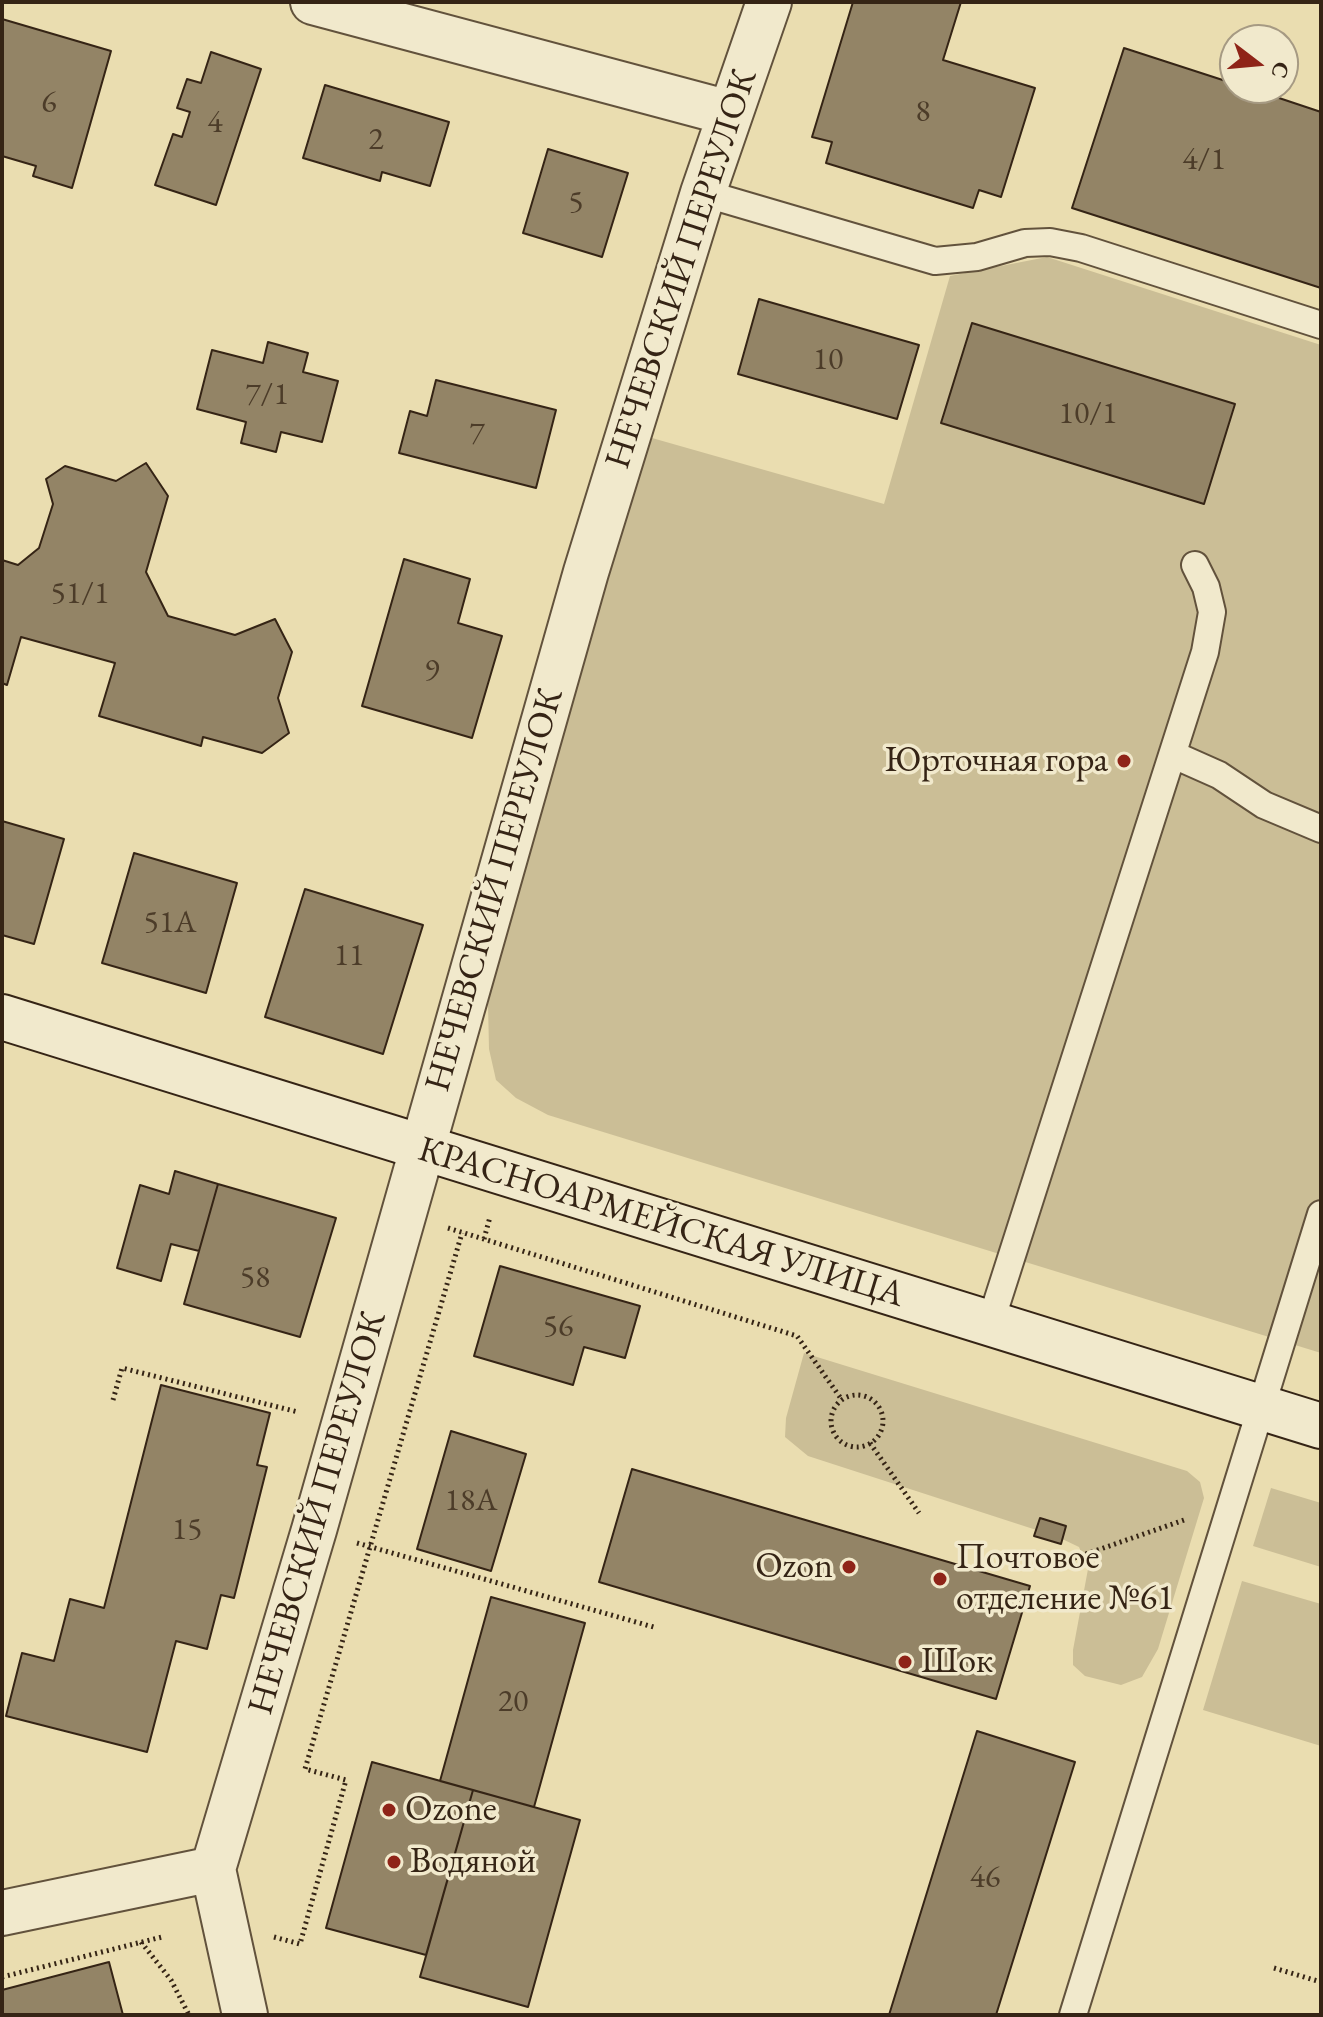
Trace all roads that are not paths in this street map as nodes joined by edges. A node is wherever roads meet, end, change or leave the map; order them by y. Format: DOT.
graph roads {
  1 [pos="313,2"];
  2 [pos="769,2"];
  3 [pos="729,113"];
  4 [pos="703,193"];
  5 [pos="1321,325"];
  6 [pos="1195,565"];
  7 [pos="1174,755"];
  8 [pos="1321,829"];
  9 [pos="2,1017"];
  10 [pos="421,1150"];
  11 [pos="1321,1214"];
  12 [pos="990,1324"];
  13 [pos="1262,1408"];
  14 [pos="1321,1426"];
  15 [pos="213,1869"];
  16 [pos="2,1913"];
  17 [pos="245,2015"];
  18 [pos="1073,2015"];
  1 -- 3 [label="street"];
  2 -- 3 [label="street, НЕЧЕВСКИЙ ПЕРЕУЛОК"];
  3 -- 4 [label="street, НЕЧЕВСКИЙ ПЕРЕУЛОК"];
  4 -- 5 [label="lane"];
  4 -- 10 [label="street, НЕЧЕВСКИЙ ПЕРЕУЛОК"];
  6 -- 7 [label="lane"];
  7 -- 8 [label="lane"];
  7 -- 12 [label="lane"];
  9 -- 10 [label="street, КРАСНОАРМЕЙСКАЯ УЛИЦА"];
  10 -- 12 [label="street, КРАСНОАРМЕЙСКАЯ УЛИЦА"];
  10 -- 15 [label="street, НЕЧЕВСКИЙ ПЕРЕУЛОК"];
  11 -- 13 [label="lane"];
  12 -- 13 [label="street, КРАСНОАРМЕЙСКАЯ УЛИЦА"];
  13 -- 14 [label="street, КРАСНОАРМЕЙСКАЯ УЛИЦА"];
  13 -- 18 [label="lane"];
  15 -- 16 [label="street"];
  15 -- 17 [label="street, НЕЧЕВСКИЙ ПЕРЕУЛОК"];
}
